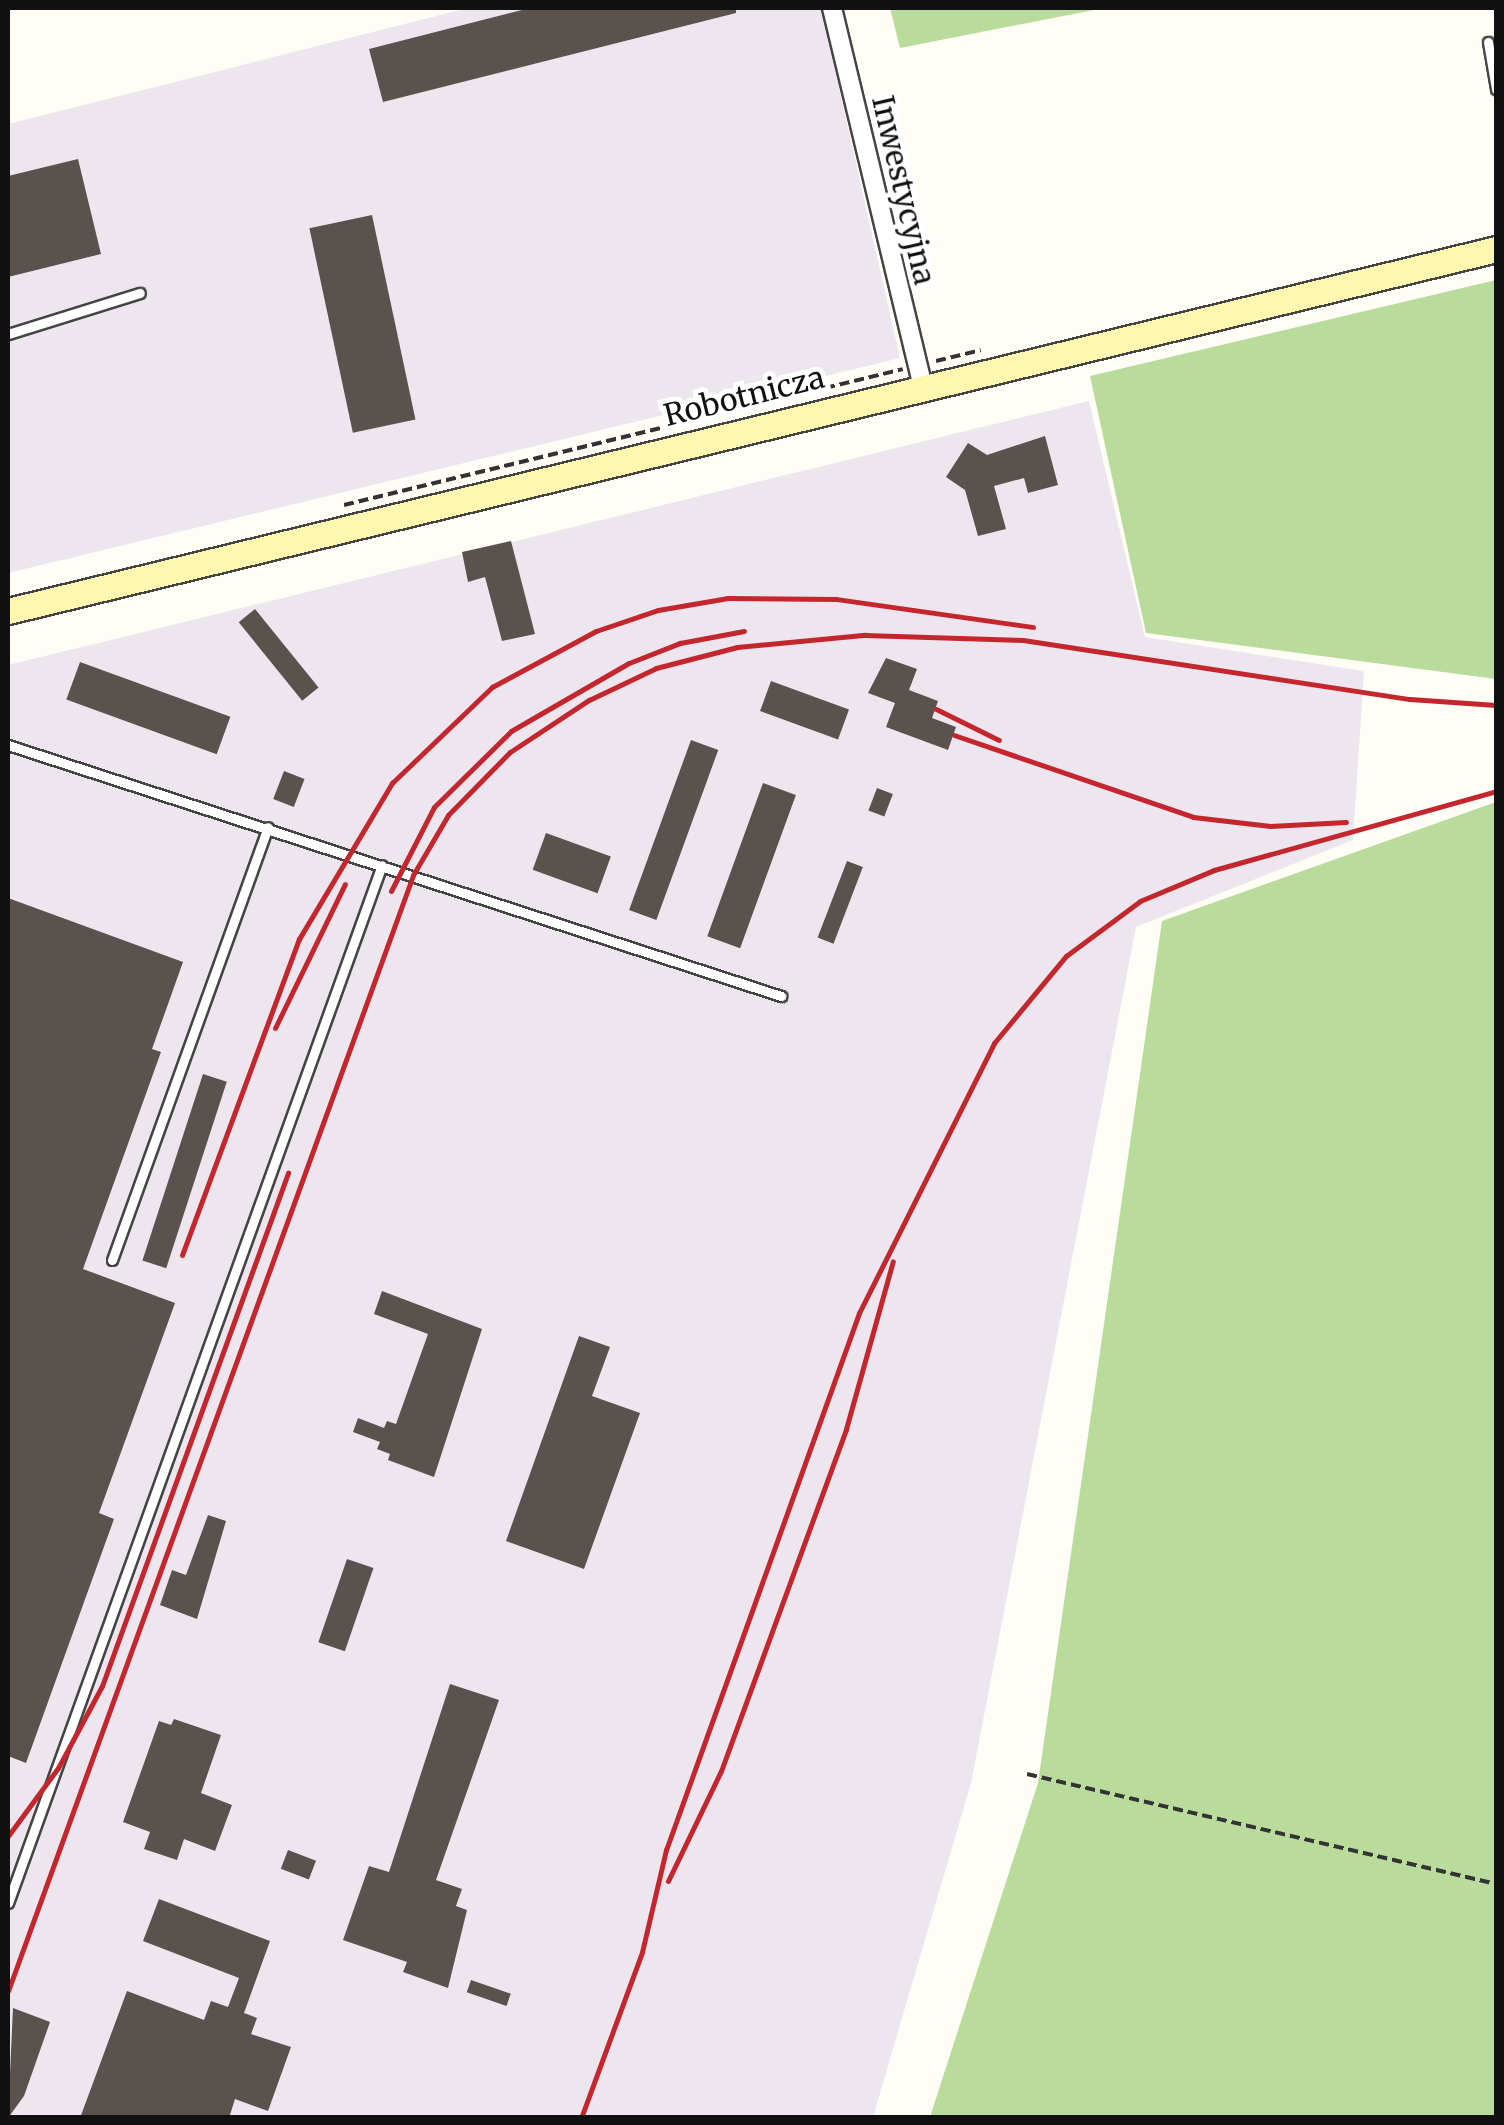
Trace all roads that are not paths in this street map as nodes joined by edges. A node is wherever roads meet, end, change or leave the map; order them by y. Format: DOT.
graph roads {
  1 [pos="832,8"];
  2 [pos="1488,42"];
  3 [pos="1496,89"];
  4 [pos="1496,249"];
  5 [pos="140,293"];
  6 [pos="8,334"];
  7 [pos="923,386"];
  8 [pos="8,611"];
  9 [pos="8,746"];
  10 [pos="268,828"];
  11 [pos="382,865"];
  12 [pos="780,996"];
  13 [pos="112,1260"];
  14 [pos="8,1903"];
  1 -- 7 [label="street, Inwestycyjna"];
  2 -- 3 [label="lane"];
  4 -- 7 [label="street, Robotnicza"];
  5 -- 6 [label="lane"];
  7 -- 8 [label="street, Robotnicza"];
  9 -- 10 [label="lane"];
  10 -- 11 [label="lane"];
  10 -- 13 [label="lane"];
  11 -- 12 [label="lane"];
  11 -- 14 [label="lane"];
}
